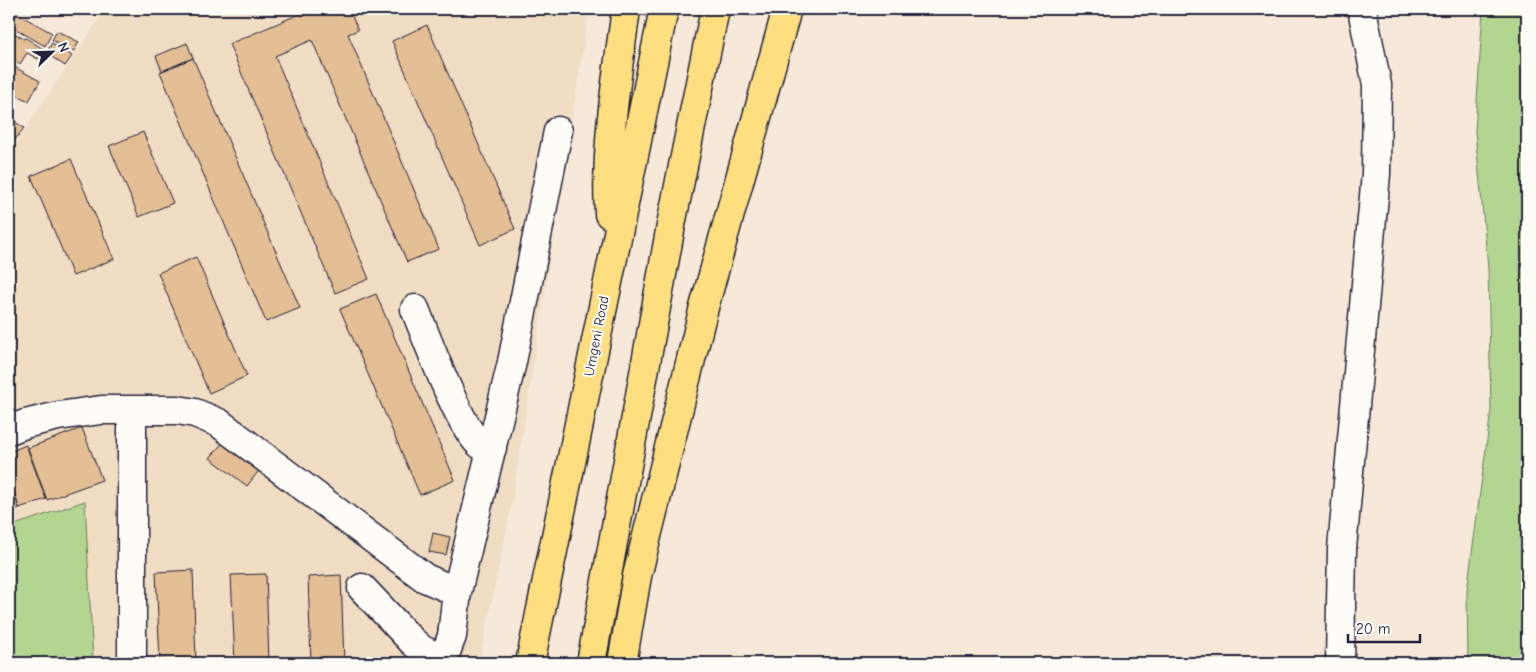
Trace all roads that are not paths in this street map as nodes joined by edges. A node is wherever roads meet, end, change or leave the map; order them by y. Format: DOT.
graph roads {
  1 [pos="626,9"];
  2 [pos="664,9"];
  3 [pos="715,9"];
  4 [pos="787,9"];
  5 [pos="1362,9"];
  6 [pos="558,131"];
  7 [pos="612,258"];
  8 [pos="414,309"];
  9 [pos="132,410"];
  10 [pos="9,430"];
  11 [pos="492,448"];
  12 [pos="362,588"];
  13 [pos="457,592"];
  14 [pos="443,662"];
  15 [pos="132,663"];
  16 [pos="530,663"];
  17 [pos="591,663"];
  18 [pos="622,663"];
  19 [pos="1340,663"];
  1 -- 7 [label="highway"];
  2 -- 7 [label="highway, Umgeni Road"];
  3 -- 17 [label="highway"];
  4 -- 18 [label="highway"];
  5 -- 19 [label="street"];
  6 -- 11 [label="street"];
  7 -- 16 [label="highway, Umgeni Road"];
  8 -- 11 [label="street"];
  9 -- 10 [label="street"];
  9 -- 13 [label="street"];
  9 -- 15 [label="street"];
  11 -- 13 [label="street"];
  12 -- 14 [label="street"];
  13 -- 14 [label="street"];
}
